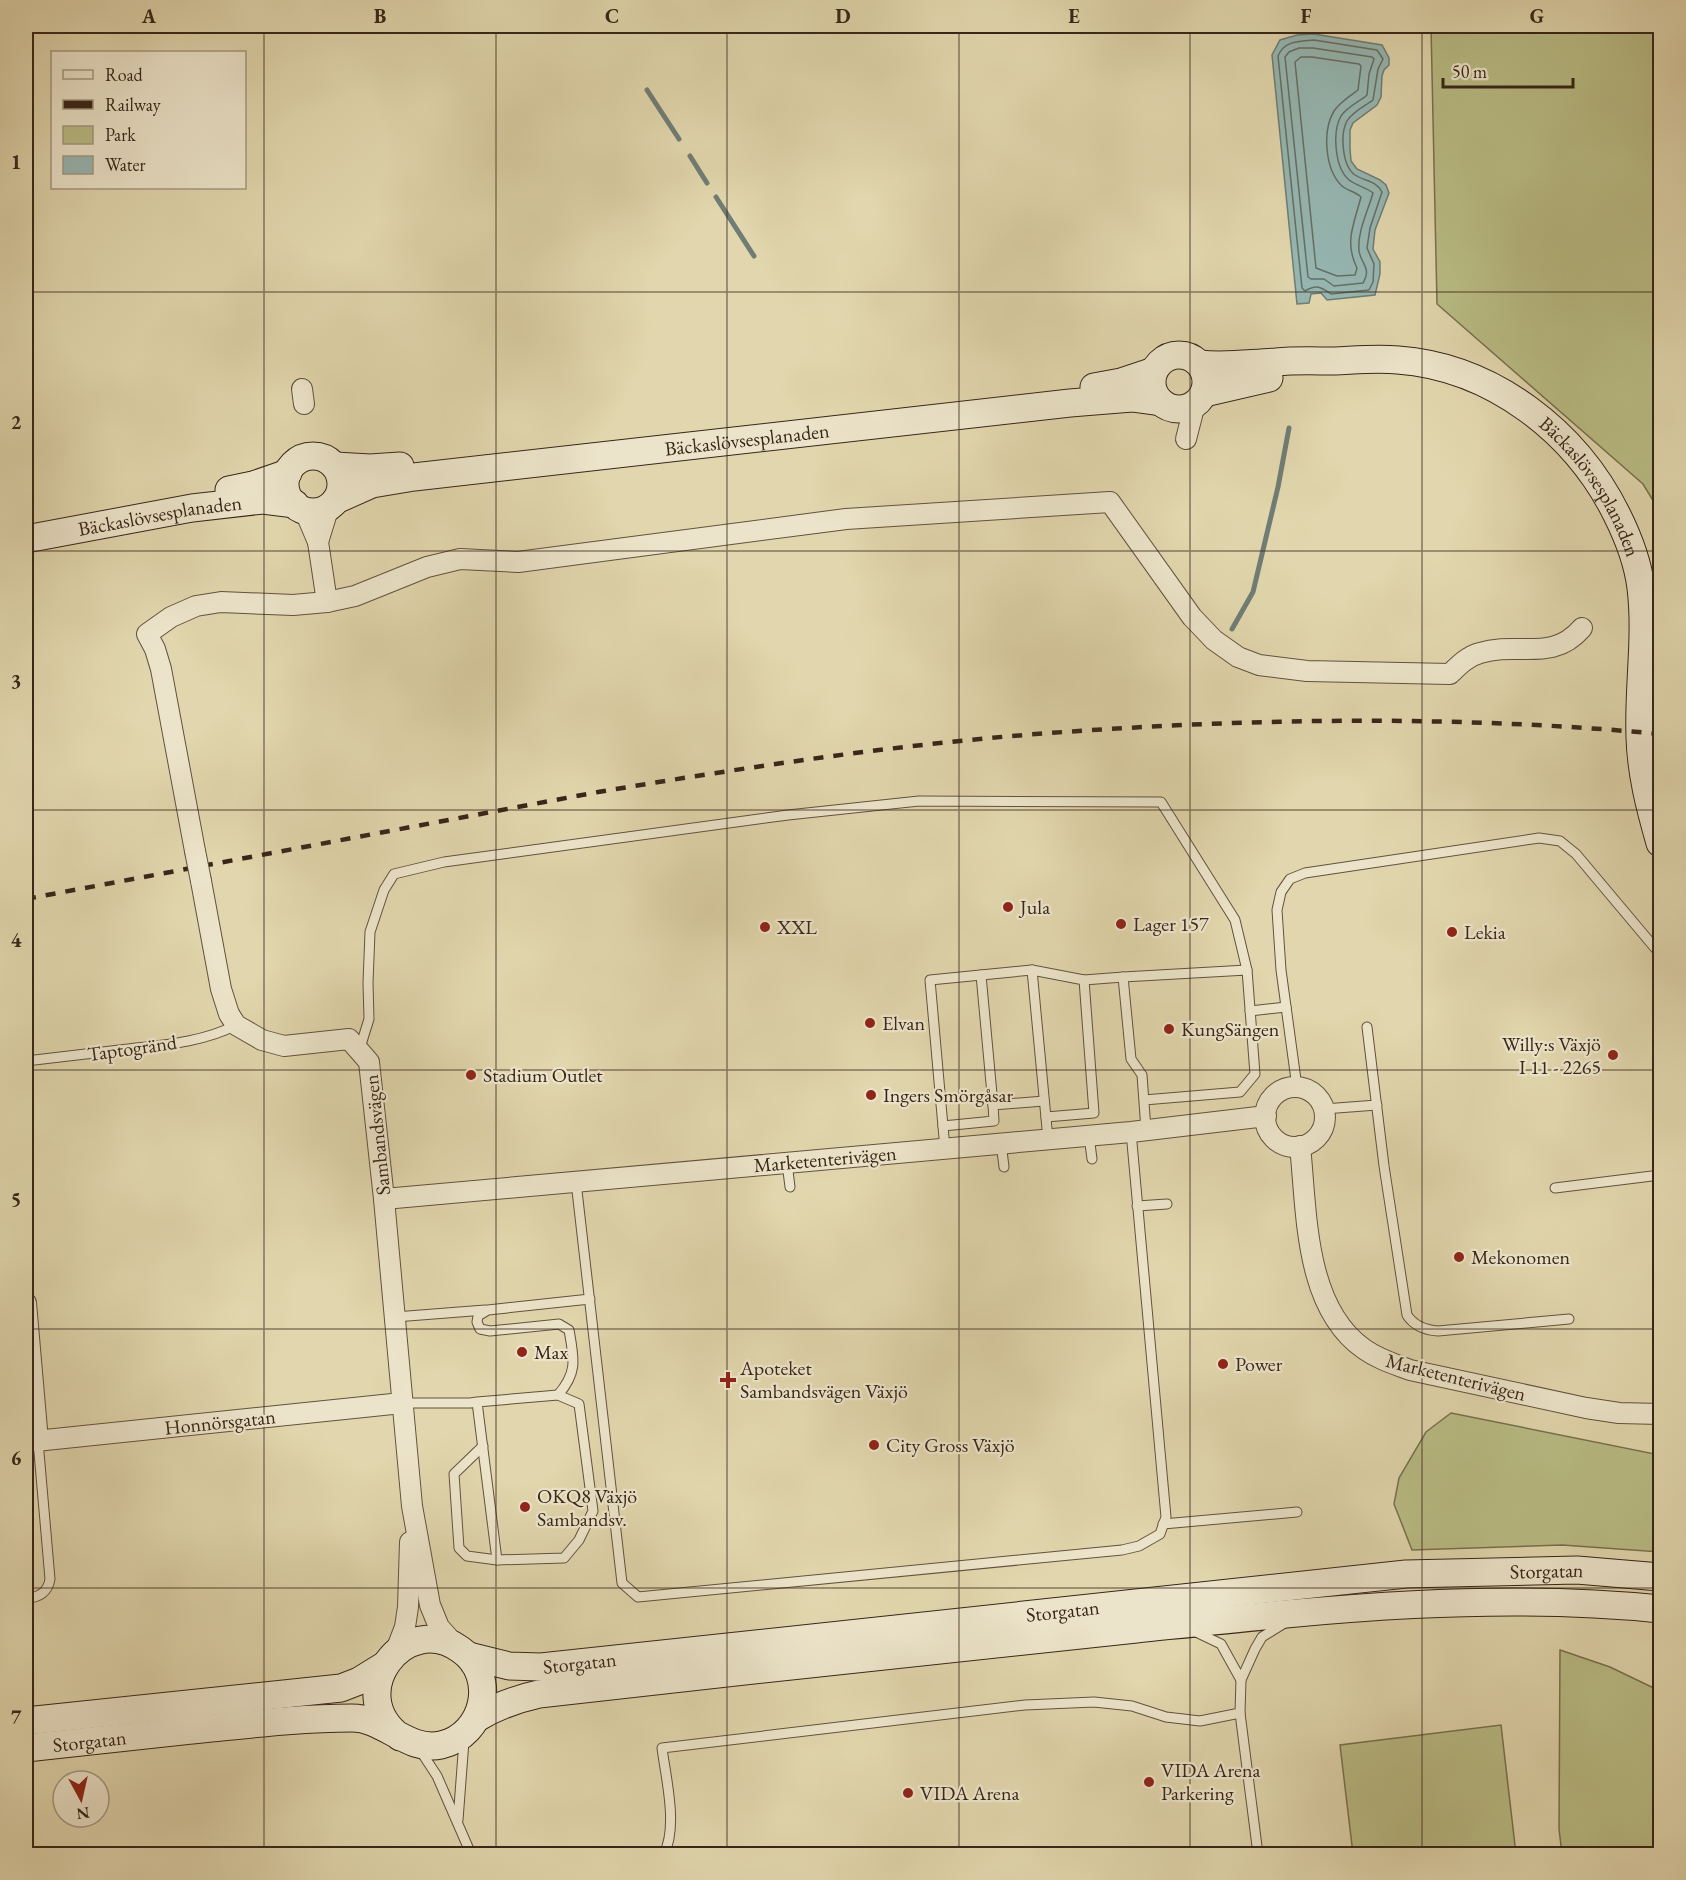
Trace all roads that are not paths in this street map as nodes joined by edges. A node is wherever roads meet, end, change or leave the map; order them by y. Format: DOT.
graph roads {
  1 [pos="1337,361"];
  2 [pos="1200,364"];
  3 [pos="1154,371"];
  4 [pos="1199,399"];
  5 [pos="1161,402"];
  6 [pos="1186,439"];
  7 [pos="334,466"];
  8 [pos="288,473"];
  9 [pos="316,505"];
  10 [pos="26,524"];
  11 [pos="26,539"];
  12 [pos="327,602"];
  13 [pos="1582,628"];
  14 [pos="1660,843"];
  15 [pos="1660,954"];
  16 [pos="1032,970"];
  17 [pos="1247,970"];
  18 [pos="981,975"];
  19 [pos="1123,977"];
  20 [pos="1084,980"];
  21 [pos="1286,1007"];
  22 [pos="1250,1011"];
  23 [pos="236,1025"];
  24 [pos="1367,1027"];
  25 [pos="359,1051"];
  26 [pos="26,1061"];
  27 [pos="1297,1087"];
  28 [pos="1144,1100"];
  29 [pos="1044,1101"];
  30 [pos="993,1105"];
  31 [pos="1377,1105"];
  32 [pos="1324,1109"];
  33 [pos="1266,1116"];
  34 [pos="1046,1117"];
  35 [pos="943,1126"];
  36 [pos="1138,1131"];
  37 [pos="1089,1136"];
  38 [pos="1048,1139"];
  39 [pos="1001,1143"];
  40 [pos="1300,1146"];
  41 [pos="945,1149"];
  42 [pos="1092,1159"];
  43 [pos="787,1163"];
  44 [pos="1004,1167"];
  45 [pos="1660,1175"];
  46 [pos="576,1182"];
  47 [pos="790,1187"];
  48 [pos="1555,1188"];
  49 [pos="384,1199"];
  50 [pos="1167,1204"];
  51 [pos="1137,1206"];
  52 [pos="590,1299"];
  53 [pos="26,1303"];
  54 [pos="488,1310"];
  55 [pos="394,1317"];
  56 [pos="1569,1319"];
  57 [pos="558,1395"];
  58 [pos="477,1402"];
  59 [pos="402,1403"];
  60 [pos="1660,1414"];
  61 [pos="32,1442"];
  62 [pos="483,1446"];
  63 [pos="411,1506"];
  64 [pos="1297,1512"];
  65 [pos="1163,1524"];
  66 [pos="497,1560"];
  67 [pos="1660,1577"];
  68 [pos="26,1598"];
  69 [pos="1660,1609"];
  70 [pos="1310,1611"];
  71 [pos="1157,1626"];
  72 [pos="462,1651"];
  73 [pos="390,1659"];
  74 [pos="1241,1680"];
  75 [pos="1240,1713"];
  76 [pos="26,1721"];
  77 [pos="471,1725"];
  78 [pos="407,1740"];
  79 [pos="26,1748"];
  80 [pos="457,1822"];
  81 [pos="471,1854"];
  82 [pos="664,1854"];
  83 [pos="1258,1854"];
  1 -- 2 [label="street, Bäckaslövsesplanaden"];
  1 -- 4 [label="street, Bäckaslövsesplanaden"];
  1 -- 14 [label="street, Bäckaslövsesplanaden"];
  2 -- 3 [label="street"];
  2 -- 4 [label="street"];
  3 -- 5 [label="street"];
  3 -- 7 [label="street, Bäckaslövsesplanaden"];
  4 -- 5 [label="street"];
  4 -- 6 [label="street"];
  5 -- 9 [label="street, Bäckaslövsesplanaden"];
  7 -- 8 [label="street, Bäckaslövsesplanaden"];
  7 -- 9 [label="street"];
  8 -- 9 [label="street"];
  8 -- 10 [label="street, Bäckaslövsesplanaden"];
  9 -- 11 [label="street, Bäckaslövsesplanaden"];
  9 -- 12 [label="street"];
  12 -- 13 [label="street"];
  12 -- 23 [label="street, bridge"];
  15 -- 21 [label="lane"];
  16 -- 18 [label="lane"];
  16 -- 20 [label="lane"];
  16 -- 29 [label="lane"];
  17 -- 19 [label="lane"];
  17 -- 22 [label="lane"];
  17 -- 25 [label="lane"];
  18 -- 30 [label="lane"];
  18 -- 35 [label="lane"];
  19 -- 20 [label="lane"];
  19 -- 28 [label="lane"];
  20 -- 34 [label="lane"];
  21 -- 22 [label="lane"];
  21 -- 27 [label="lane"];
  22 -- 28 [label="lane"];
  23 -- 25 [label="street, Sambandsvägen"];
  23 -- 26 [label="lane, Taptogränd"];
  24 -- 31 [label="lane"];
  25 -- 49 [label="street, Sambandsvägen"];
  27 -- 32 [label="street"];
  27 -- 33 [label="street"];
  28 -- 36 [label="lane"];
  29 -- 30 [label="lane"];
  29 -- 34 [label="lane"];
  30 -- 35 [label="lane"];
  31 -- 32 [label="lane"];
  31 -- 56 [label="lane"];
  32 -- 40 [label="street"];
  33 -- 36 [label="street, Marketenterivägen"];
  33 -- 40 [label="street"];
  34 -- 38 [label="lane"];
  35 -- 41 [label="lane"];
  36 -- 37 [label="street, Marketenterivägen"];
  36 -- 51 [label="lane"];
  37 -- 38 [label="street, Marketenterivägen"];
  37 -- 42 [label="lane"];
  38 -- 39 [label="street, Marketenterivägen"];
  39 -- 41 [label="street, Marketenterivägen"];
  39 -- 44 [label="lane"];
  40 -- 60 [label="street, Marketenterivägen"];
  41 -- 43 [label="street, Marketenterivägen"];
  43 -- 46 [label="street, Marketenterivägen"];
  43 -- 47 [label="lane"];
  45 -- 48 [label="lane"];
  46 -- 49 [label="street, Marketenterivägen"];
  46 -- 52 [label="lane"];
  49 -- 55 [label="street, Sambandsvägen"];
  50 -- 51 [label="lane"];
  51 -- 65 [label="lane"];
  52 -- 54 [label="lane"];
  52 -- 65 [label="lane"];
  53 -- 61 [label="street"];
  54 -- 55 [label="lane"];
  54 -- 57 [label="lane"];
  55 -- 59 [label="street, Sambandsvägen"];
  57 -- 58 [label="lane"];
  57 -- 66 [label="lane"];
  58 -- 59 [label="lane"];
  58 -- 62 [label="lane"];
  59 -- 61 [label="street, Honnörsgatan"];
  59 -- 63 [label="street, Sambandsvägen"];
  61 -- 68 [label="lane"];
  62 -- 66 [label="lane"];
  62 -- 66 [label="lane"];
  63 -- 72 [label="street, Sambandsvägen"];
  63 -- 73 [label="street, Sambandsvägen"];
  64 -- 65 [label="lane"];
  67 -- 72 [label="street, Storgatan"];
  69 -- 70 [label="street, Storgatan"];
  70 -- 71 [label="street, Storgatan"];
  70 -- 74 [label="lane"];
  71 -- 74 [label="lane"];
  71 -- 77 [label="street, Storgatan"];
  72 -- 73 [label="street, Storgatan"];
  72 -- 77 [label="street"];
  73 -- 76 [label="street, Storgatan"];
  73 -- 78 [label="street"];
  74 -- 75 [label="lane"];
  75 -- 82 [label="lane"];
  75 -- 83 [label="lane"];
  77 -- 78 [label="street, Storgatan"];
  77 -- 80 [label="lane"];
  78 -- 79 [label="street, Storgatan"];
  78 -- 80 [label="lane"];
  80 -- 81 [label="lane"];
}
